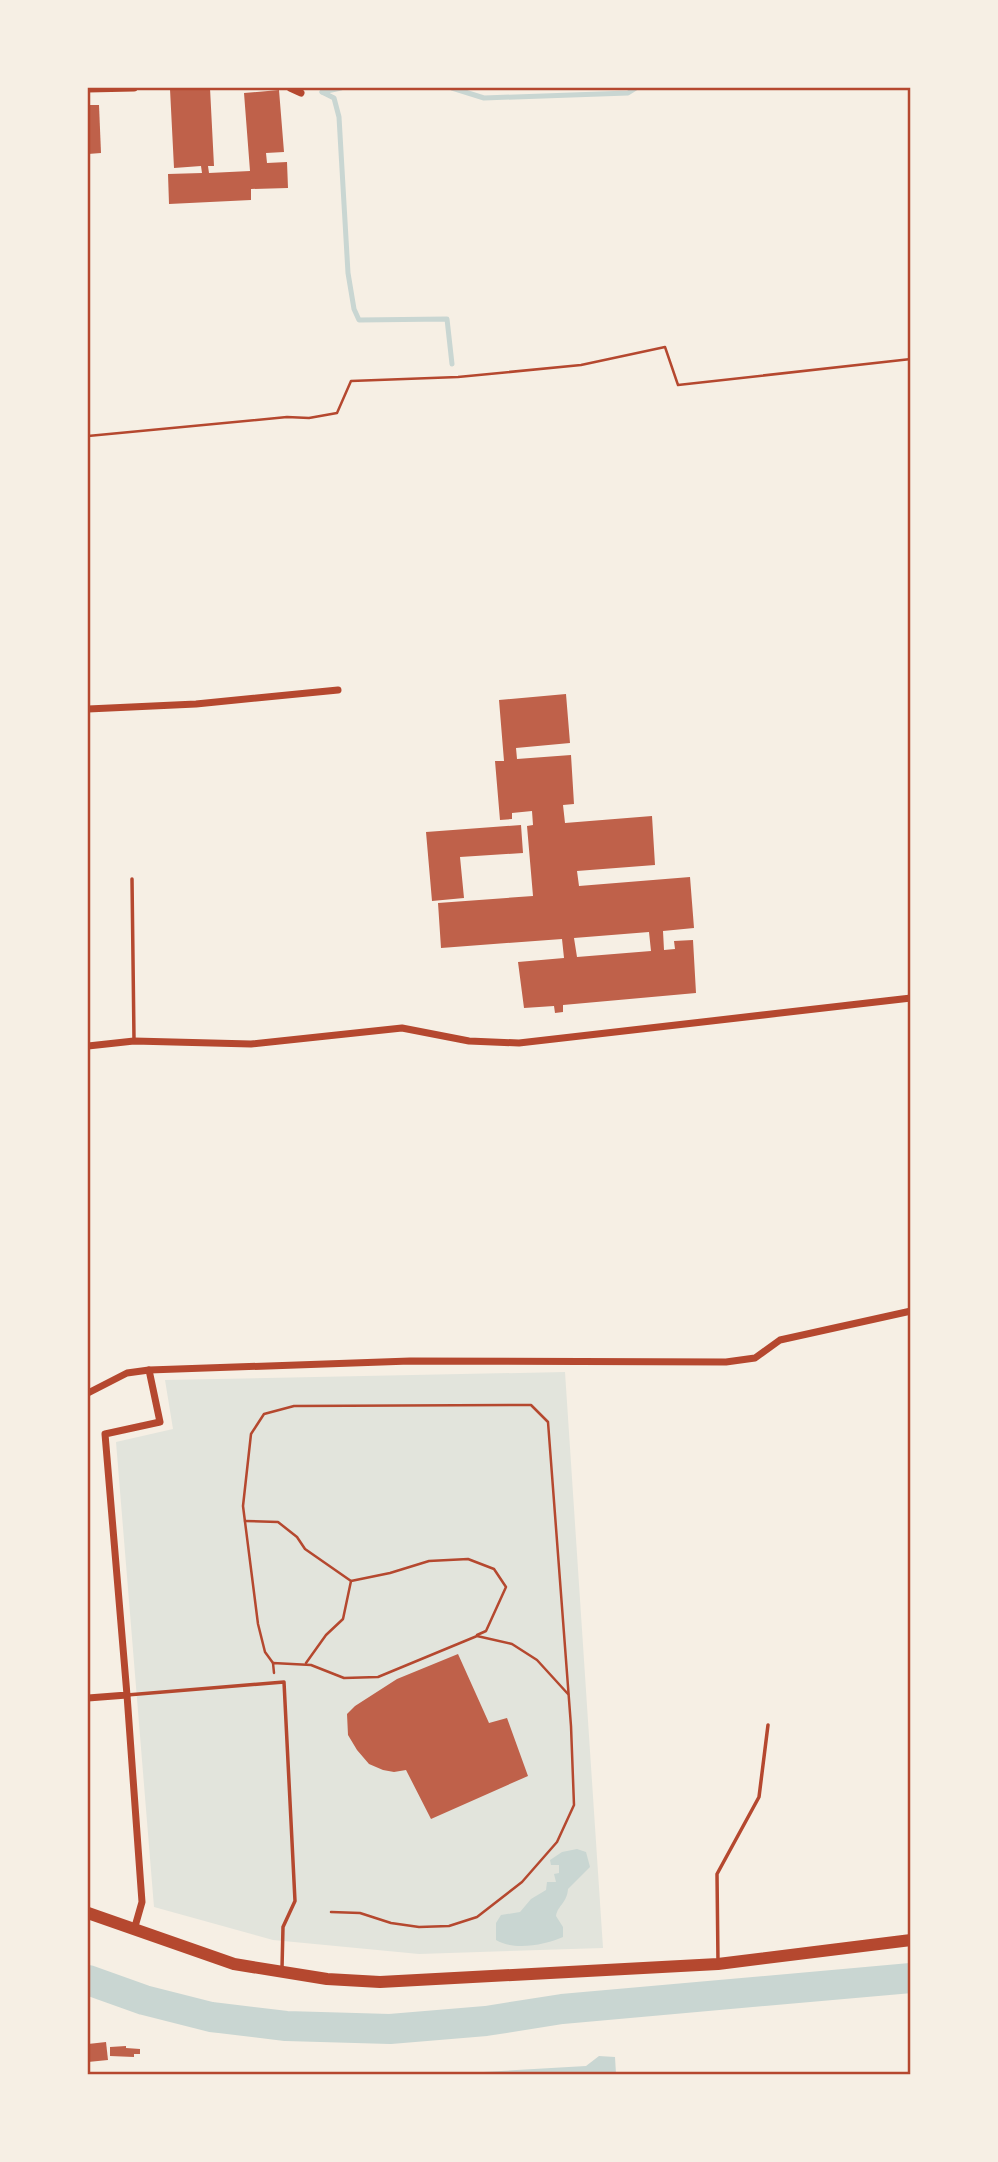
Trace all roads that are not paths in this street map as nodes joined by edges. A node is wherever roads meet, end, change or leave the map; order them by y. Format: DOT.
graph roads {
  1 [pos="134,88"];
  2 [pos="290,88"];
  3 [pos="88,89"];
  4 [pos="300,93"];
  5 [pos="338,690"];
  6 [pos="88,709"];
  7 [pos="132,879"];
  8 [pos="911,998"];
  9 [pos="134,1041"];
  10 [pos="88,1046"];
  11 [pos="911,1311"];
  12 [pos="149,1370"];
  13 [pos="88,1393"];
  14 [pos="127,1695"];
  15 [pos="88,1698"];
  16 [pos="768,1725"];
  17 [pos="88,1913"];
  18 [pos="134,1930"];
  19 [pos="911,1940"];
  20 [pos="718,1964"];
  21 [pos="282,1974"];
  1 -- 3 [label="street"];
  2 -- 4 [label="street"];
  5 -- 6 [label="street"];
  7 -- 9 [label="lane"];
  8 -- 9 [label="street"];
  9 -- 10 [label="street"];
  11 -- 12 [label="street"];
  12 -- 13 [label="street"];
  12 -- 14 [label="street"];
  14 -- 15 [label="street"];
  14 -- 18 [label="street"];
  14 -- 21 [label="lane"];
  16 -- 20 [label="lane"];
  17 -- 18 [label="main road"];
  18 -- 21 [label="main road"];
  19 -- 20 [label="main road"];
  20 -- 21 [label="main road"];
}
